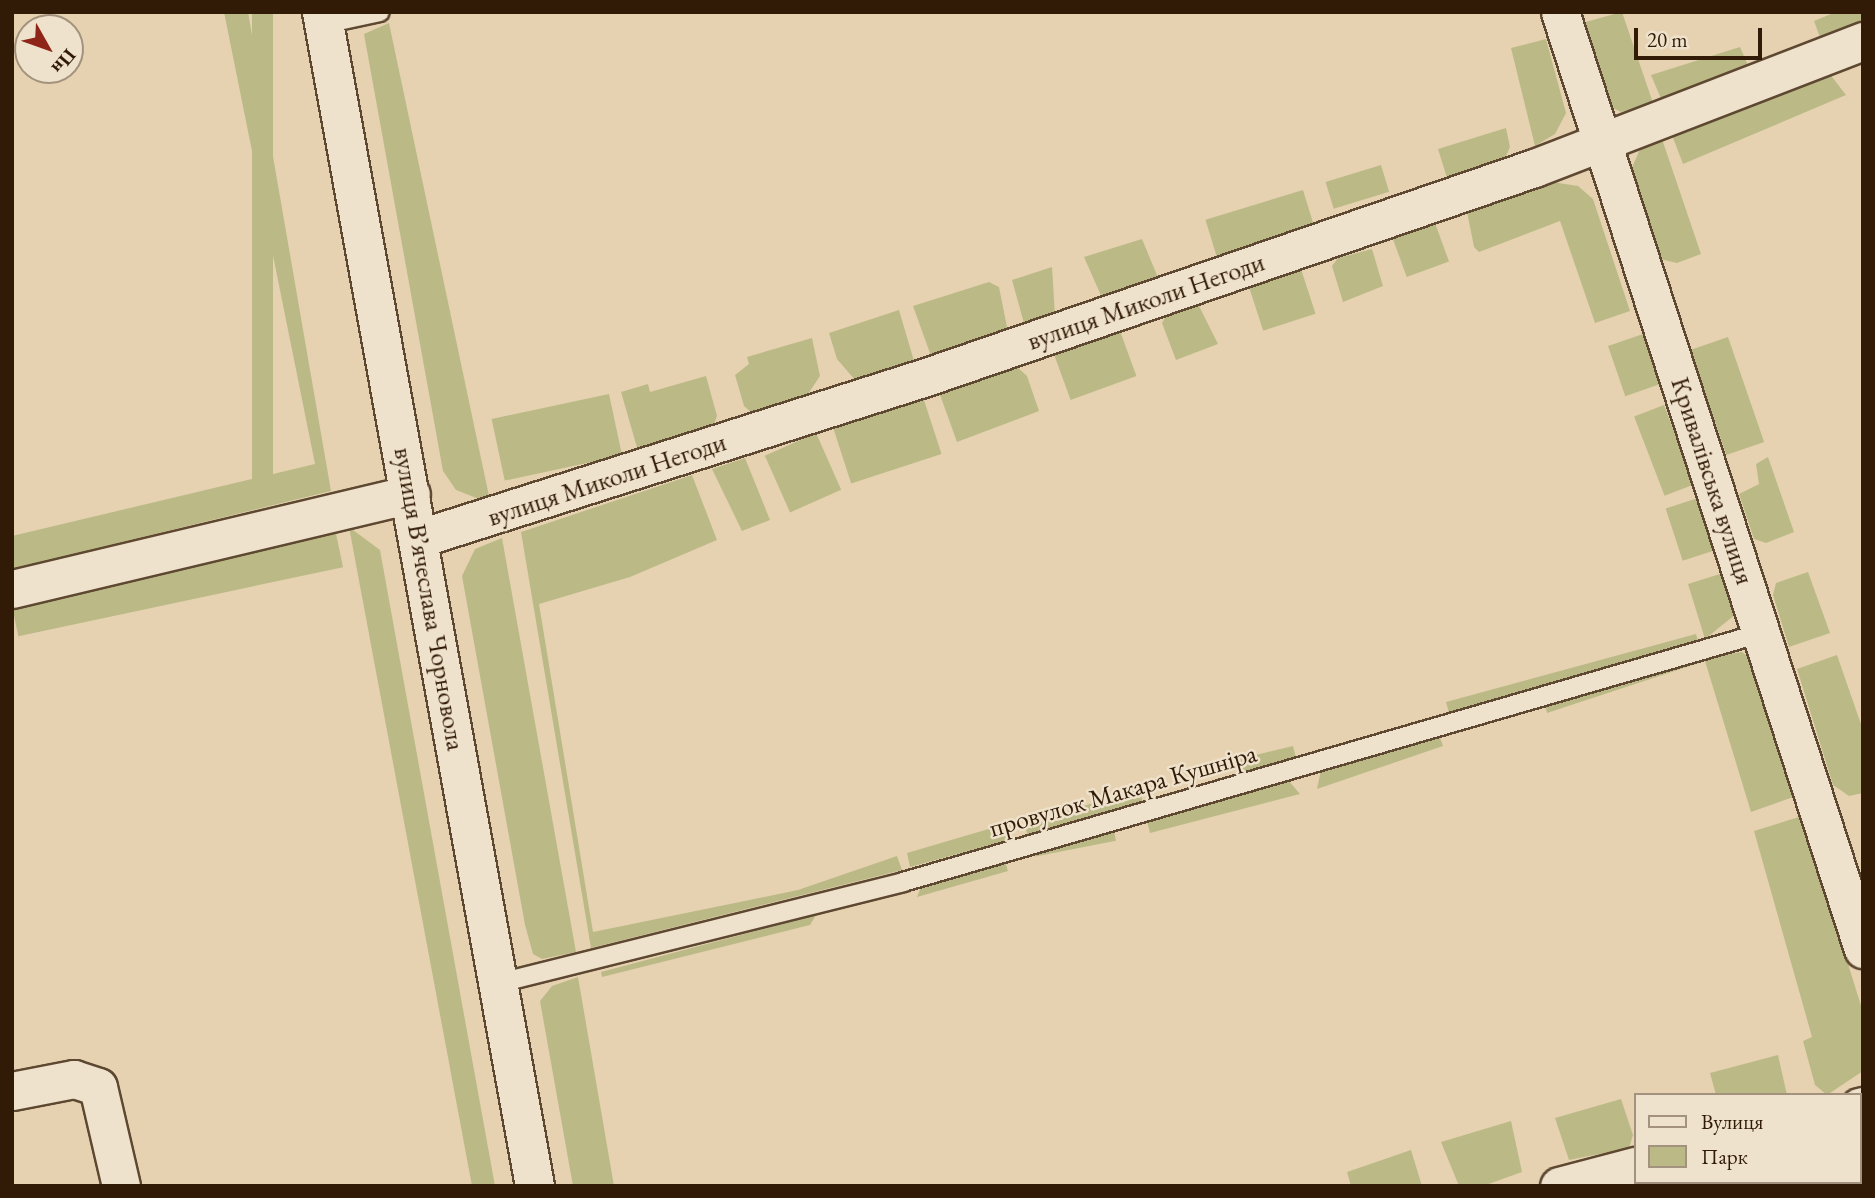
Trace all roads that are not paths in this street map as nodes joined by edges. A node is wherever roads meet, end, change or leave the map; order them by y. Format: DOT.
graph roads {
  1 [pos="380,12"];
  2 [pos="1560,12"];
  3 [pos="323,18"];
  4 [pos="1863,41"];
  5 [pos="1599,142"];
  6 [pos="411,494"];
  7 [pos="420,538"];
  8 [pos="12,589"];
  9 [pos="1761,633"];
  10 [pos="1863,949"];
  11 [pos="495,984"];
  12 [pos="12,1091"];
  13 [pos="1633,1167"];
  14 [pos="121,1186"];
  15 [pos="535,1186"];
  16 [pos="1559,1186"];
  1 -- 3 [label="lane"];
  2 -- 5 [label="street, Кривалівська вулиця"];
  3 -- 6 [label="main road, вулиця Вʼячеслава Чорновола"];
  4 -- 5 [label="street, вулиця Миколи Негоди"];
  5 -- 7 [label="street, вулиця Миколи Негоди"];
  5 -- 9 [label="street, Кривалівська вулиця"];
  6 -- 7 [label="main road, вулиця Вʼячеслава Чорновола"];
  6 -- 8 [label="street"];
  7 -- 11 [label="main road, вулиця Вʼячеслава Чорновола"];
  9 -- 10 [label="street, Кривалівська вулиця"];
  9 -- 11 [label="lane, провулок Макара Кушніра"];
  11 -- 15 [label="main road, вулиця Вʼячеслава Чорновола"];
  12 -- 14 [label="street"];
  13 -- 16 [label="street"];
}
